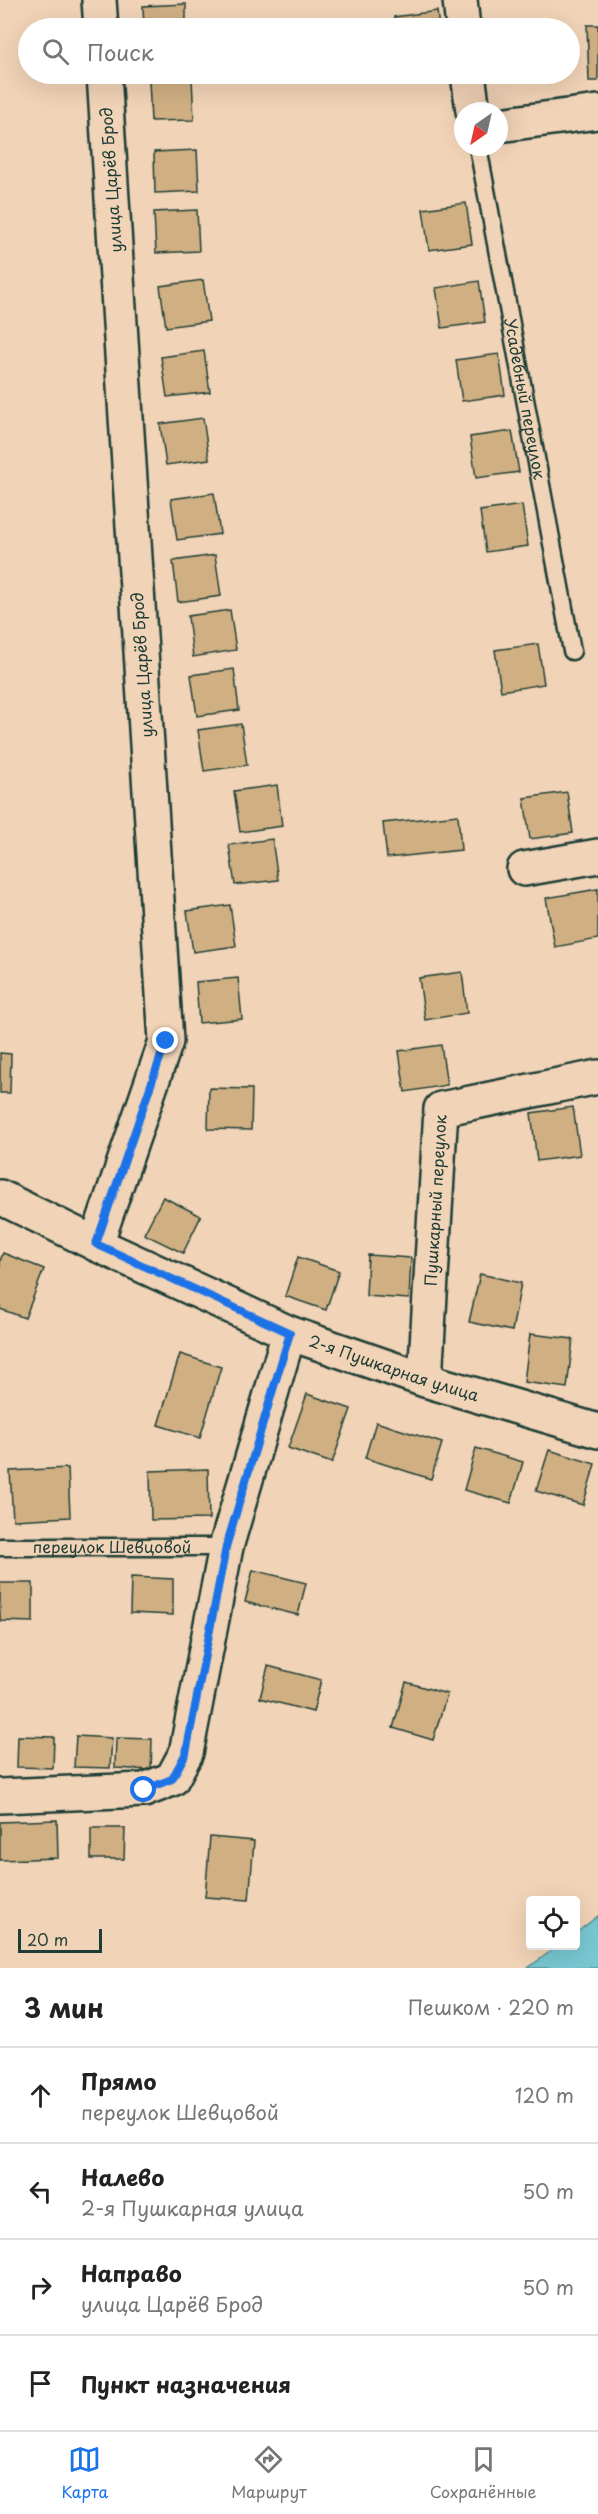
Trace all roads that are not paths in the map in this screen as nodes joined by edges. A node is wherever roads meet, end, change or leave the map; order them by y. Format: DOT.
graph roads {
  1 [pos="99,0"];
  2 [pos="460,0"];
  3 [pos="100,18"];
  4 [pos="462,18"];
  5 [pos="105,84"];
  6 [pos="469,84"];
  7 [pos="472,102"];
  8 [pos="598,112"];
  9 [pos="508,124"];
  10 [pos="480,156"];
  11 [pos="572,651"];
  12 [pos="598,856"];
  13 [pos="524,869"];
  14 [pos="598,1077"];
  15 [pos="0,1197"];
  16 [pos="96,1244"];
  17 [pos="290,1333"];
  18 [pos="425,1380"];
  19 [pos="598,1431"];
  20 [pos="0,1547"];
  21 [pos="226,1547"];
  22 [pos="0,1796"];
  1 -- 3 [label="street"];
  2 -- 4 [label="street"];
  5 -- 16 [label="street, улица Царёв Брод"];
  6 -- 7 [label="street"];
  8 -- 9 [label="street"];
  10 -- 11 [label="lane, Усадебный переулок"];
  12 -- 13 [label="street"];
  14 -- 18 [label="street, Пушкарный переулок"];
  15 -- 16 [label="street, 2-я Пушкарная улица"];
  16 -- 17 [label="street, 2-я Пушкарная улица"];
  17 -- 18 [label="street, 2-я Пушкарная улица"];
  17 -- 21 [label="street"];
  18 -- 19 [label="street, 2-я Пушкарная улица"];
  20 -- 21 [label="lane, переулок Шевцовой"];
  21 -- 22 [label="street"];
}
